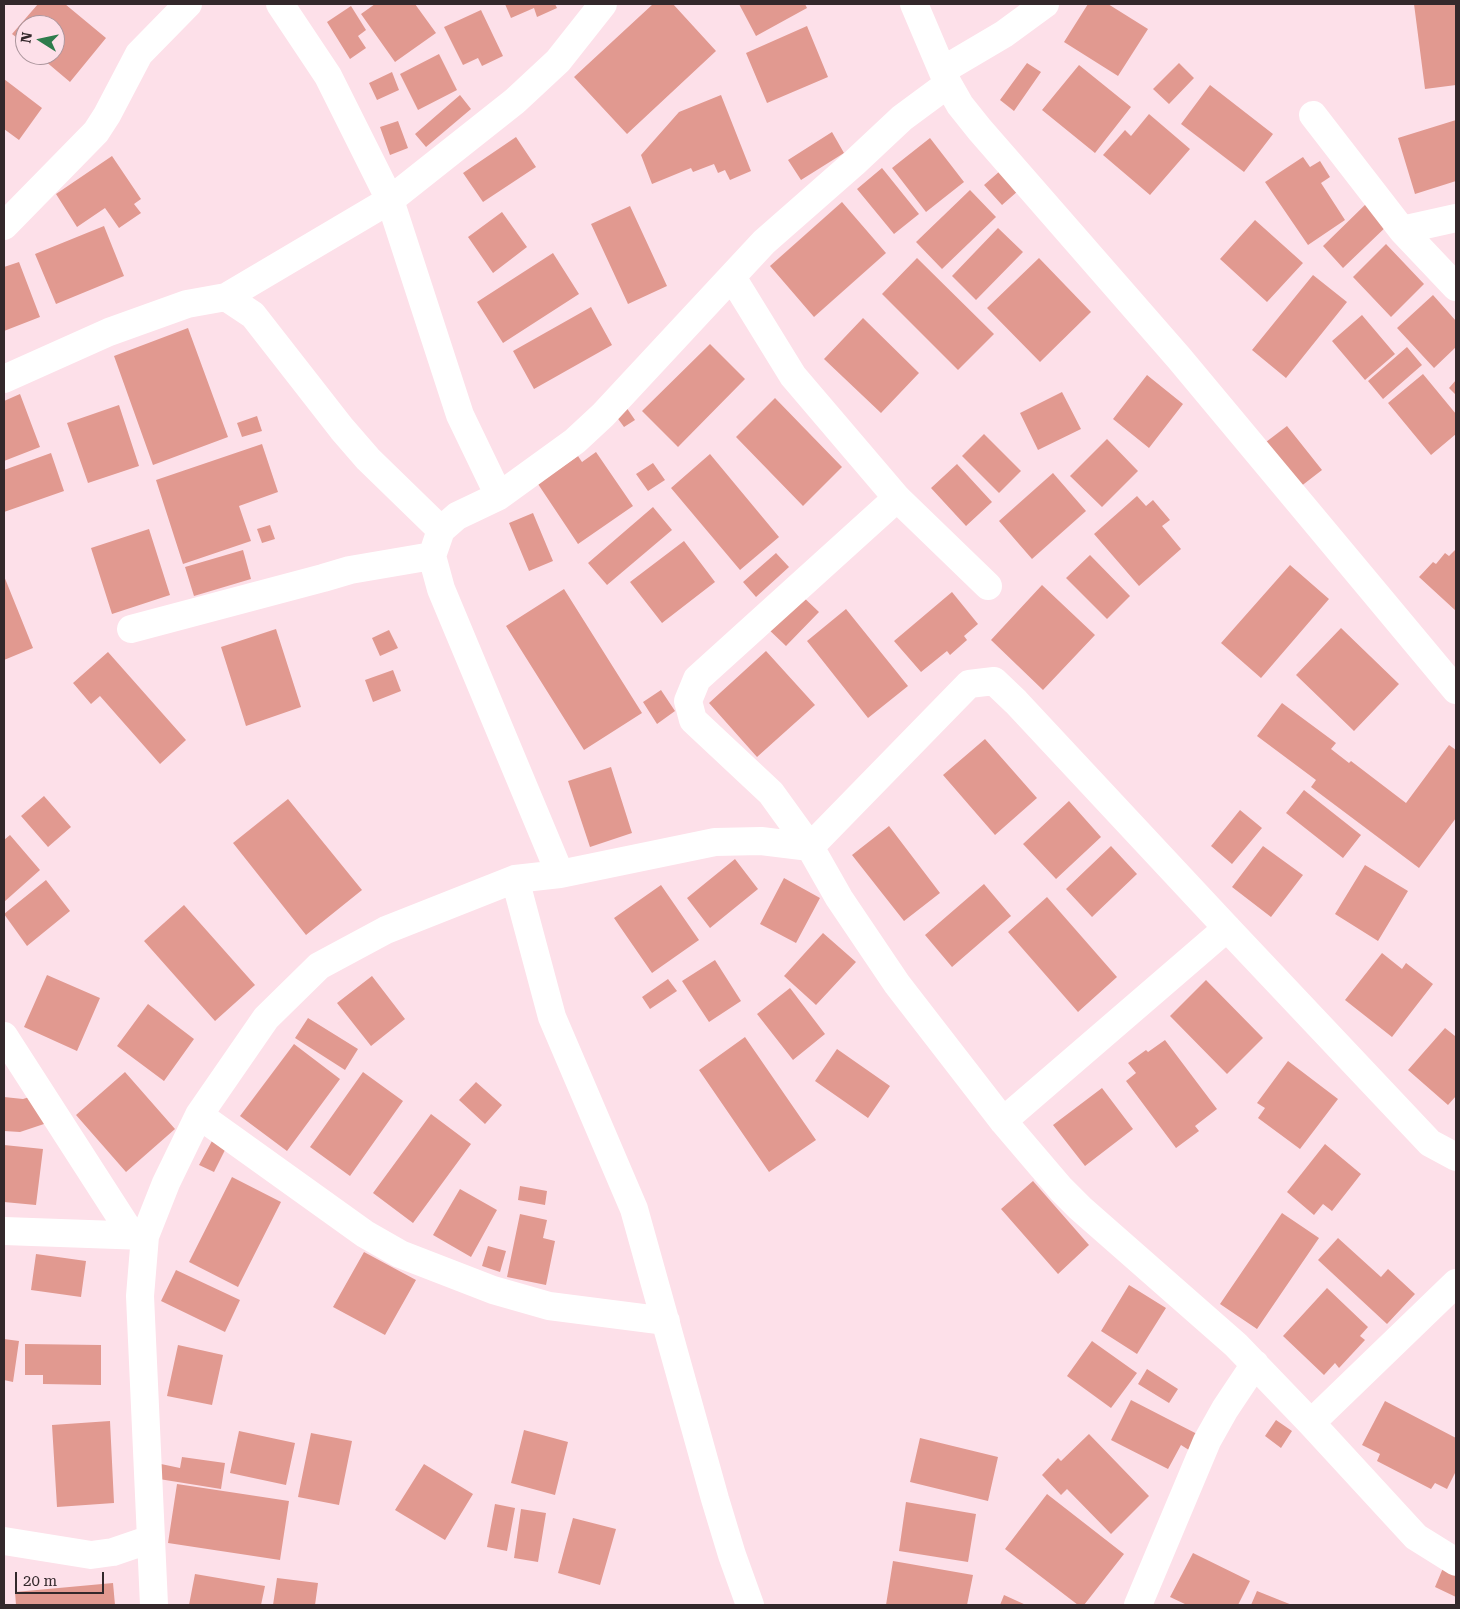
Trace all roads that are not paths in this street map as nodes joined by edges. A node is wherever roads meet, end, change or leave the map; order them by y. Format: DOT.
graph roads {
  1 [pos="188,4"];
  2 [pos="280,4"];
  3 [pos="914,4"];
  4 [pos="1045,4"];
  5 [pos="597,6"];
  6 [pos="945,77"];
  7 [pos="1313,115"];
  8 [pos="390,200"];
  9 [pos="1456,218"];
  10 [pos="4,226"];
  11 [pos="1402,230"];
  12 [pos="732,277"];
  13 [pos="1456,287"];
  14 [pos="226,297"];
  15 [pos="4,379"];
  16 [pos="499,496"];
  17 [pos="897,498"];
  18 [pos="441,530"];
  19 [pos="432,556"];
  20 [pos="988,586"];
  21 [pos="131,629"];
  22 [pos="1456,690"];
  23 [pos="810,847"];
  24 [pos="560,874"];
  25 [pos="515,879"];
  26 [pos="1227,928"];
  27 [pos="4,1036"];
  28 [pos="199,1115"];
  29 [pos="1003,1121"];
  30 [pos="1456,1157"];
  31 [pos="4,1231"];
  32 [pos="138,1236"];
  33 [pos="1456,1283"];
  34 [pos="666,1321"];
  35 [pos="1255,1364"];
  36 [pos="1311,1423"];
  37 [pos="151,1539"];
  38 [pos="4,1541"];
  39 [pos="1456,1562"];
  40 [pos="154,1605"];
  41 [pos="750,1605"];
  42 [pos="1138,1605"];
  1 -- 10 [label="street"];
  2 -- 8 [label="street"];
  3 -- 6 [label="street"];
  4 -- 6 [label="street"];
  5 -- 8 [label="street"];
  6 -- 12 [label="street"];
  6 -- 22 [label="street"];
  7 -- 11 [label="street"];
  8 -- 14 [label="street"];
  8 -- 16 [label="street"];
  9 -- 11 [label="street"];
  11 -- 13 [label="street"];
  12 -- 16 [label="street"];
  12 -- 17 [label="street"];
  14 -- 15 [label="street"];
  14 -- 18 [label="street"];
  16 -- 18 [label="street"];
  17 -- 20 [label="street"];
  17 -- 23 [label="street"];
  18 -- 19 [label="street"];
  19 -- 21 [label="street"];
  19 -- 24 [label="street"];
  23 -- 24 [label="street"];
  23 -- 26 [label="street"];
  23 -- 29 [label="street"];
  24 -- 25 [label="street"];
  25 -- 28 [label="street"];
  25 -- 34 [label="street"];
  26 -- 29 [label="street"];
  26 -- 30 [label="street"];
  27 -- 32 [label="street"];
  28 -- 32 [label="street"];
  28 -- 34 [label="street"];
  29 -- 35 [label="street"];
  31 -- 32 [label="street"];
  32 -- 37 [label="street"];
  33 -- 36 [label="street"];
  34 -- 41 [label="street"];
  35 -- 36 [label="street"];
  35 -- 42 [label="street"];
  36 -- 39 [label="street"];
  37 -- 38 [label="street"];
  37 -- 40 [label="street"];
}
